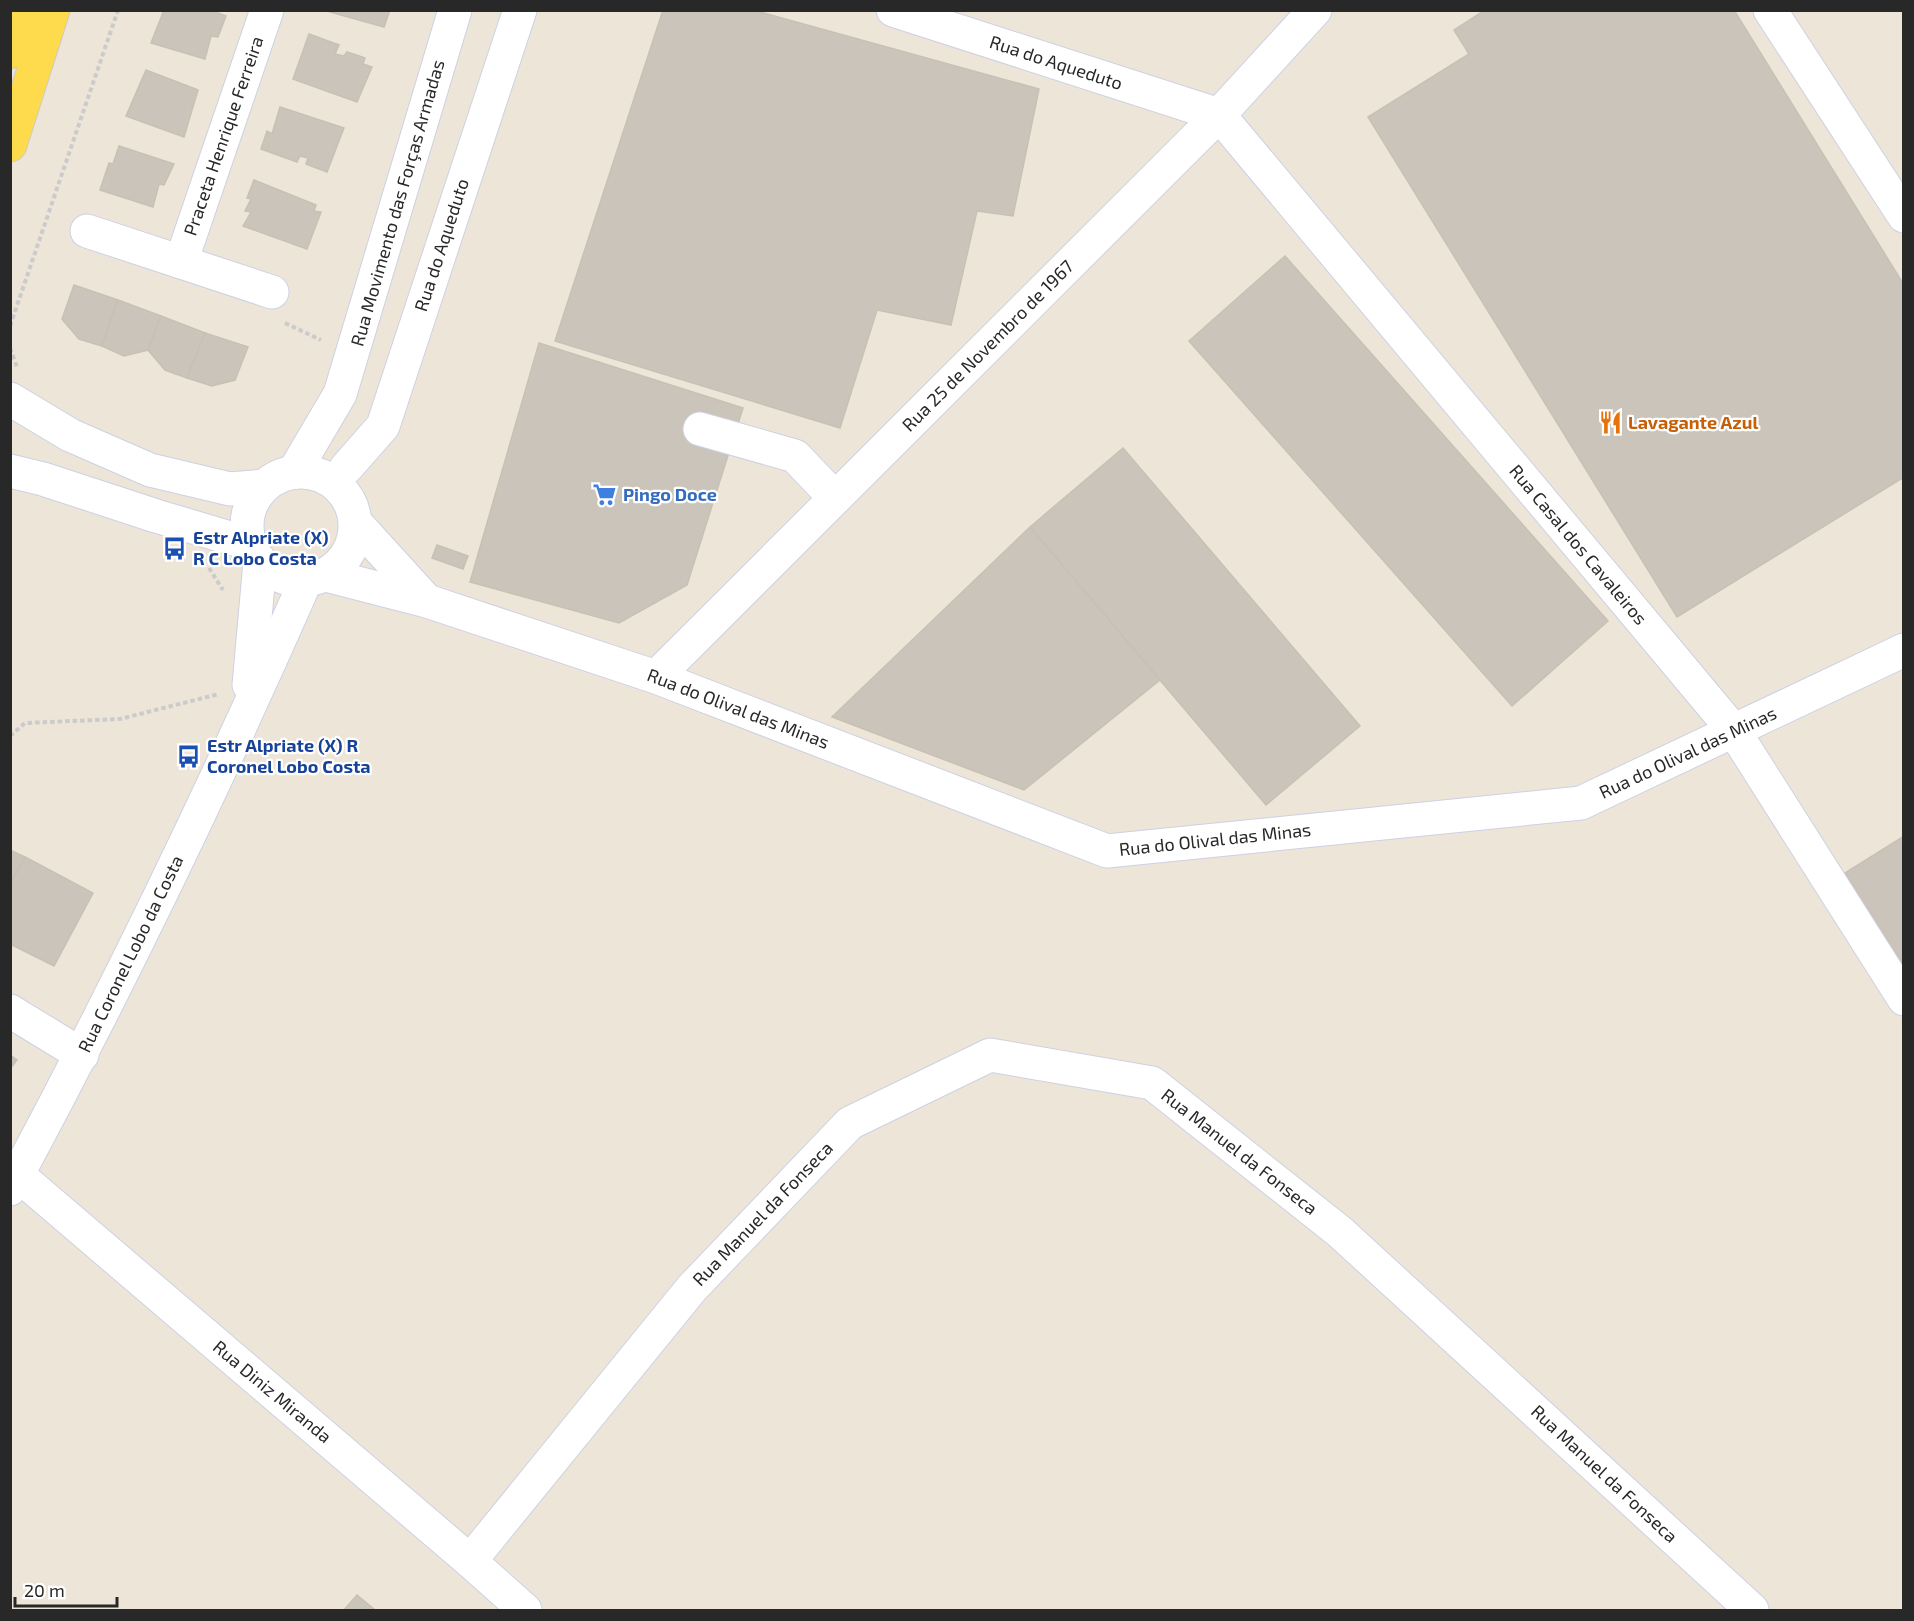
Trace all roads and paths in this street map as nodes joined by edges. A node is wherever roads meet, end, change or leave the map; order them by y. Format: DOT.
graph roads {
  1 [pos="26,10"];
  2 [pos="53,10"];
  3 [pos="118,10"];
  4 [pos="267,10"];
  5 [pos="455,10"];
  6 [pos="520,10"];
  7 [pos="893,10"];
  8 [pos="1315,10"];
  9 [pos="1770,10"];
  10 [pos="10,52"];
  11 [pos="1219,115"];
  12 [pos="10,145"];
  13 [pos="1904,216"];
  14 [pos="87,231"];
  15 [pos="181,262"];
  16 [pos="272,292"];
  17 [pos="10,326"];
  18 [pos="352,356"];
  19 [pos="340,394"];
  20 [pos="10,399"];
  21 [pos="700,429"];
  22 [pos="346,468"];
  23 [pos="10,471"];
  24 [pos="294,472"];
  25 [pos="264,486"];
  26 [pos="835,498"];
  27 [pos="354,515"];
  28 [pos="255,553"];
  29 [pos="199,564"];
  30 [pos="316,578"];
  31 [pos="225,598"];
  32 [pos="427,601"];
  33 [pos="1904,650"];
  34 [pos="656,677"];
  35 [pos="222,684"];
  36 [pos="245,717"];
  37 [pos="1734,731"];
  38 [pos="10,736"];
  39 [pos="1904,999"];
  40 [pos="10,1011"];
  41 [pos="82,1055"];
  42 [pos="14,1182"];
  43 [pos="470,1561"];
  44 [pos="525,1611"];
  45 [pos="1752,1611"];
  1 -- 10 [label="main road"];
  2 -- 12 [label="main road"];
  3 -- 17 [label="path"];
  4 -- 15 [label="street, Praceta Henrique Ferreira"];
  5 -- 18 [label="street, Rua Movimento das Forças Armadas"];
  6 -- 22 [label="street, Rua do Aqueduto"];
  7 -- 11 [label="street, Rua do Aqueduto"];
  8 -- 11 [label="street, Rua 25 de Novembro de 1967"];
  9 -- 13 [label="street"];
  11 -- 26 [label="street, Rua 25 de Novembro de 1967"];
  11 -- 37 [label="street, Rua Casal dos Cavaleiros"];
  14 -- 15 [label="street"];
  15 -- 16 [label="street"];
  16 -- 18 [label="path"];
  18 -- 19 [label="street, Rua Movimento das Forças Armadas"];
  19 -- 22 [label="street, Rua Movimento das Forças Armadas"];
  19 -- 24 [label="street, Rua Movimento das Forças Armadas"];
  20 -- 25 [label="street"];
  21 -- 26 [label="street"];
  22 -- 27 [label="street, Rua Movimento das Forças Armadas"];
  23 -- 28 [label="street"];
  24 -- 25 [label="street"];
  24 -- 27 [label="street"];
  25 -- 28 [label="street"];
  26 -- 34 [label="street, Rua 25 de Novembro de 1967"];
  27 -- 30 [label="street"];
  27 -- 32 [label="street, Rua do Olival das Minas"];
  28 -- 30 [label="street"];
  28 -- 36 [label="street, Rua Coronel Lobo da Costa"];
  29 -- 31 [label="path"];
  30 -- 32 [label="street, Rua do Olival das Minas"];
  30 -- 36 [label="street, Rua Coronel Lobo da Costa"];
  32 -- 34 [label="street, Rua do Olival das Minas"];
  33 -- 37 [label="street, Rua do Olival das Minas"];
  34 -- 37 [label="street, Rua do Olival das Minas"];
  35 -- 38 [label="path"];
  36 -- 41 [label="street, Rua Coronel Lobo da Costa"];
  37 -- 39 [label="street, Rua Casal dos Cavaleiros"];
  40 -- 41 [label="street"];
  41 -- 42 [label="street, Rua Coronel Lobo da Costa"];
  42 -- 43 [label="street, Rua Diniz Miranda"];
  43 -- 44 [label="street, Rua Diniz Miranda"];
  43 -- 45 [label="street, Rua Manuel da Fonseca"];
}
